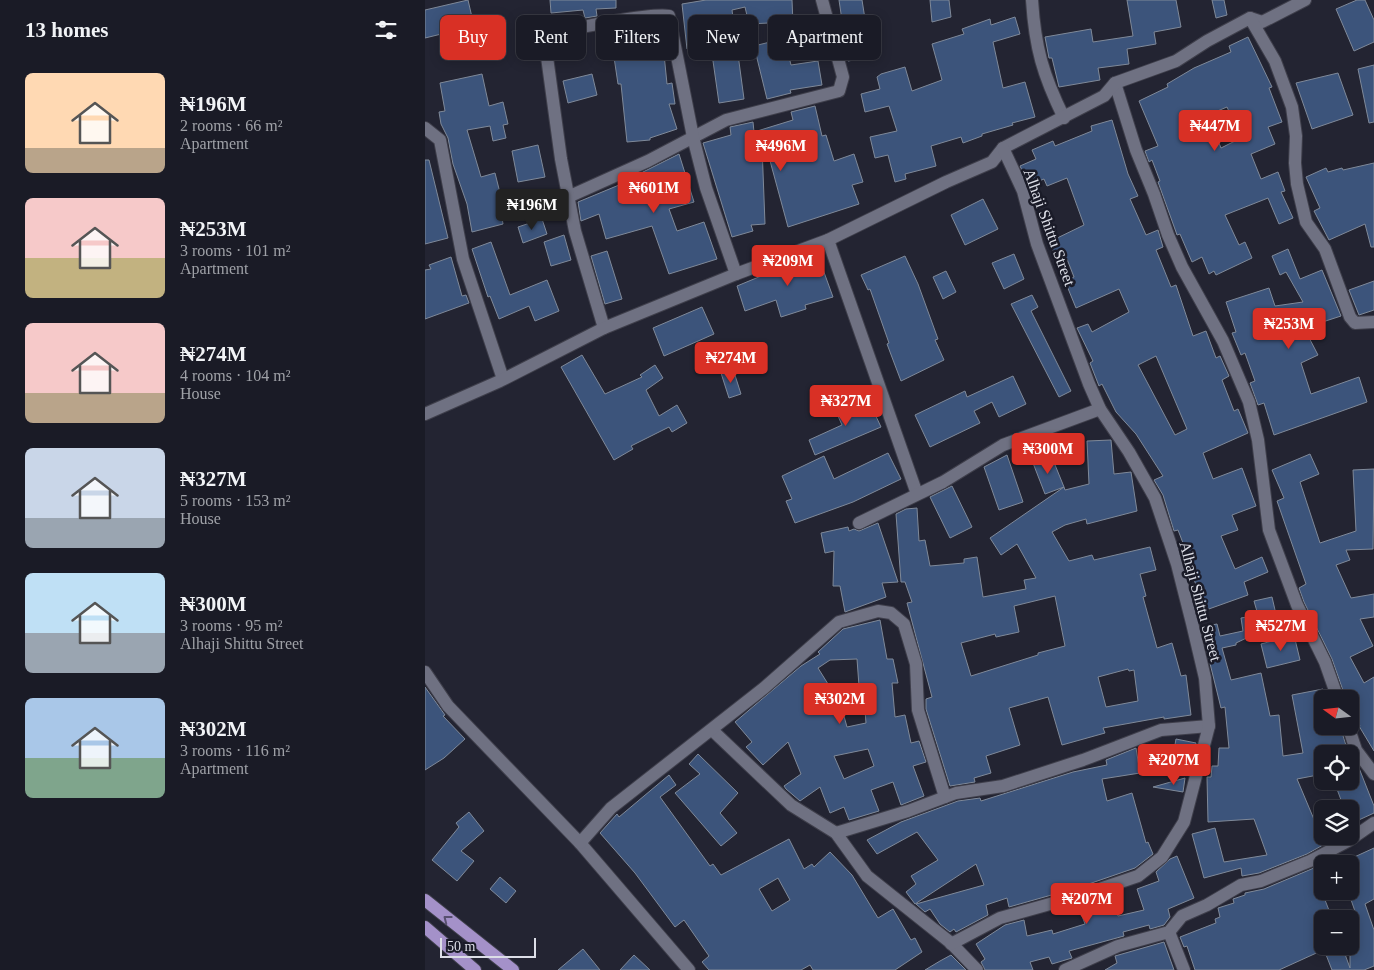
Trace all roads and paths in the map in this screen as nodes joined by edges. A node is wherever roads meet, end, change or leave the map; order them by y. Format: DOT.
graph roads {
  1 [pos="822,0"];
  2 [pos="1033,0"];
  3 [pos="1305,0"];
  4 [pos="1250,18"];
  5 [pos="1115,83"];
  6 [pos="1064,118"];
  7 [pos="426,125"];
  8 [pos="693,137"];
  9 [pos="1003,148"];
  10 [pos="568,197"];
  11 [pos="829,240"];
  12 [pos="737,274"];
  13 [pos="1374,322"];
  14 [pos="604,328"];
  15 [pos="503,379"];
  16 [pos="1100,409"];
  17 [pos="425,414"];
  18 [pos="917,494"];
  19 [pos="859,524"];
  20 [pos="425,672"];
  21 [pos="1335,690"];
  22 [pos="1209,726"];
  23 [pos="712,730"];
  24 [pos="1351,735"];
  25 [pos="1374,774"];
  26 [pos="945,796"];
  27 [pos="1374,823"];
  28 [pos="836,833"];
  29 [pos="581,844"];
  30 [pos="425,900"];
  31 [pos="425,927"];
  32 [pos="1169,932"];
  33 [pos="951,944"];
  34 [pos="475,970"];
  35 [pos="513,970"];
  36 [pos="689,970"];
  37 [pos="977,970"];
  38 [pos="1065,970"];
  39 [pos="1184,970"];
  1 -- 8 [label="street"];
  2 -- 6 [label="street"];
  3 -- 4 [label="street"];
  4 -- 5 [label="street"];
  4 -- 13 [label="street"];
  5 -- 6 [label="street"];
  5 -- 21 [label="street"];
  6 -- 9 [label="street"];
  7 -- 15 [label="street"];
  8 -- 10 [label="street"];
  8 -- 10 [label="street"];
  8 -- 12 [label="street"];
  9 -- 11 [label="street"];
  9 -- 16 [label="street, Alhaji Shittu Street"];
  10 -- 14 [label="street"];
  11 -- 12 [label="street"];
  11 -- 18 [label="street"];
  12 -- 14 [label="street"];
  14 -- 15 [label="street"];
  15 -- 17 [label="street"];
  16 -- 18 [label="street"];
  16 -- 22 [label="street, Alhaji Shittu Street"];
  18 -- 19 [label="street"];
  20 -- 29 [label="street"];
  22 -- 26 [label="street"];
  22 -- 33 [label="street, Alhaji Shittu Street"];
  23 -- 26 [label="street"];
  23 -- 28 [label="street"];
  23 -- 29 [label="street"];
  24 -- 25 [label="street"];
  26 -- 28 [label="street"];
  27 -- 32 [label="street"];
  28 -- 33 [label="street"];
  29 -- 36 [label="street"];
  35 -- 30 [label="main road, one-way"];
  31 -- 34 [label="main road"];
  32 -- 38 [label="street"];
  32 -- 39 [label="street"];
  33 -- 37 [label="street"];
}
